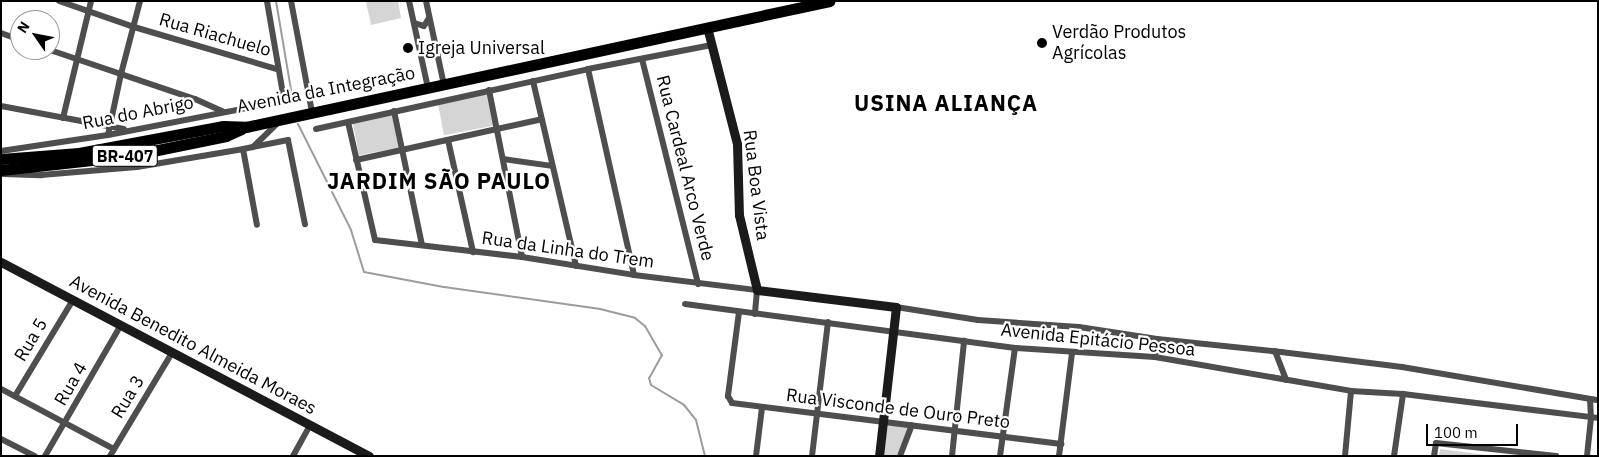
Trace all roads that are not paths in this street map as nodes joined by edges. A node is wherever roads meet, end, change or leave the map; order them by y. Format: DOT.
graph roads {
  1 [pos="60,1"];
  2 [pos="90,1"];
  3 [pos="140,1"];
  4 [pos="267,1"];
  5 [pos="291,1"];
  6 [pos="409,1"];
  7 [pos="426,1"];
  8 [pos="830,1"];
  9 [pos="88,10"];
  10 [pos="430,18"];
  11 [pos="414,23"];
  12 [pos="707,26"];
  13 [pos="134,27"];
  14 [pos="712,45"];
  15 [pos="60,53"];
  16 [pos="77,59"];
  17 [pos="642,59"];
  18 [pos="277,69"];
  19 [pos="588,69"];
  20 [pos="121,74"];
  21 [pos="533,82"];
  22 [pos="444,84"];
  23 [pos="428,88"];
  24 [pos="489,90"];
  25 [pos="1,106"];
  26 [pos="222,111"];
  27 [pos="312,112"];
  28 [pos="394,112"];
  29 [pos="63,118"];
  30 [pos="283,118"];
  31 [pos="542,119"];
  32 [pos="348,122"];
  33 [pos="108,126"];
  34 [pos="246,127"];
  35 [pos="497,128"];
  36 [pos="316,129"];
  37 [pos="128,130"];
  38 [pos="108,135"];
  39 [pos="448,140"];
  40 [pos="253,147"];
  41 [pos="243,149"];
  42 [pos="402,150"];
  43 [pos="1,151"];
  44 [pos="1,159"];
  45 [pos="503,159"];
  46 [pos="356,160"];
  47 [pos="552,166"];
  48 [pos="1,170"];
  49 [pos="1,174"];
  50 [pos="257,224"];
  51 [pos="305,224"];
  52 [pos="422,245"];
  53 [pos="473,252"];
  54 [pos="522,257"];
  55 [pos="1,262"];
  56 [pos="576,266"];
  57 [pos="634,275"];
  58 [pos="698,284"];
  59 [pos="757,290"];
  60 [pos="72,300"];
  61 [pos="685,304"];
  62 [pos="896,307"];
  63 [pos="739,312"];
  64 [pos="754,314"];
  65 [pos="828,322"];
  66 [pos="121,326"];
  67 [pos="895,331"];
  68 [pos="1156,339"];
  69 [pos="964,341"];
  70 [pos="1015,348"];
  71 [pos="1275,351"];
  72 [pos="172,353"];
  73 [pos="1072,353"];
  74 [pos="1155,357"];
  75 [pos="1286,380"];
  76 [pos="1,389"];
  77 [pos="1351,391"];
  78 [pos="1403,394"];
  79 [pos="15,396"];
  80 [pos="1594,400"];
  81 [pos="762,408"];
  82 [pos="817,414"];
  83 [pos="1595,418"];
  84 [pos="883,422"];
  85 [pos="65,424"];
  86 [pos="310,425"];
  87 [pos="912,425"];
  88 [pos="955,432"];
  89 [pos="1002,436"];
  90 [pos="1,439"];
  91 [pos="1061,444"];
  92 [pos="114,449"];
  93 [pos="365,455"];
  94 [pos="35,456"];
  95 [pos="45,456"];
  96 [pos="110,456"];
  97 [pos="293,456"];
  98 [pos="756,456"];
  99 [pos="812,456"];
  100 [pos="879,456"];
  101 [pos="900,456"];
  102 [pos="952,456"];
  103 [pos="1000,456"];
  104 [pos="1059,456"];
  105 [pos="1345,456"];
  106 [pos="1394,456"];
  107 [pos="1434,456"];
  108 [pos="1556,456"];
  109 [pos="1587,456"];
  1 -- 9 [label="street, Rua Riachuelo"];
  2 -- 9 [label="street"];
  3 -- 13 [label="street"];
  4 -- 18 [label="street"];
  5 -- 27 [label="street"];
  6 -- 11 [label="street"];
  7 -- 10 [label="street"];
  8 -- 12 [label="highway, Avenida da Integração / BR-407"];
  9 -- 13 [label="street, Rua Riachuelo"];
  9 -- 16 [label="street"];
  10 -- 11 [label="street"];
  10 -- 22 [label="street"];
  11 -- 23 [label="street"];
  12 -- 14 [label="street, Rua Boa Vista"];
  12 -- 22 [label="highway, Avenida da Integração / BR-407"];
  13 -- 18 [label="street, Rua Riachuelo"];
  13 -- 20 [label="street"];
  14 -- 17 [label="street"];
  14 -- 59 [label="street, Rua Boa Vista"];
  15 -- 16 [label="street"];
  16 -- 20 [label="street"];
  16 -- 29 [label="street"];
  17 -- 19 [label="street"];
  17 -- 58 [label="street, Rua Cardeal Arco Verde"];
  18 -- 26 [label="street, Rua do Abrigo"];
  19 -- 21 [label="street"];
  19 -- 57 [label="street"];
  20 -- 26 [label="street"];
  20 -- 33 [label="street"];
  21 -- 24 [label="street"];
  21 -- 31 [label="street"];
  22 -- 23 [label="highway, Avenida da Integração / BR-407"];
  23 -- 27 [label="highway, Avenida da Integração / BR-407"];
  24 -- 28 [label="street"];
  24 -- 35 [label="street"];
  25 -- 29 [label="street"];
  26 -- 37 [label="street, Rua do Abrigo"];
  27 -- 30 [label="highway, Avenida da Integração / BR-407"];
  28 -- 32 [label="street"];
  28 -- 42 [label="street"];
  29 -- 33 [label="street"];
  30 -- 34 [label="highway, Avenida da Integração / BR-407"];
  30 -- 40 [label="street"];
  31 -- 35 [label="street"];
  31 -- 47 [label="street"];
  32 -- 36 [label="street"];
  32 -- 46 [label="street"];
  33 -- 37 [label="street"];
  33 -- 38 [label="street"];
  34 -- 44 [label="highway, Avenida da Integração / BR-407"];
  34 -- 48 [label="highway, BR-407"];
  35 -- 39 [label="street"];
  35 -- 45 [label="street"];
  37 -- 38 [label="street, Rua do Abrigo"];
  38 -- 43 [label="street, Rua do Abrigo"];
  39 -- 42 [label="street"];
  39 -- 53 [label="street"];
  40 -- 41 [label="street"];
  40 -- 51 [label="street"];
  41 -- 49 [label="street"];
  41 -- 50 [label="street"];
  42 -- 46 [label="street"];
  42 -- 52 [label="street"];
  45 -- 47 [label="street"];
  45 -- 54 [label="street"];
  46 -- 52 [label="street, Rua da Linha do Trem"];
  47 -- 56 [label="street"];
  52 -- 53 [label="street, Rua da Linha do Trem"];
  53 -- 54 [label="street, Rua da Linha do Trem"];
  54 -- 56 [label="street, Rua da Linha do Trem"];
  55 -- 60 [label="street, Avenida Benedito Almeida Moraes"];
  56 -- 57 [label="street, Rua da Linha do Trem"];
  57 -- 58 [label="street, Rua da Linha do Trem"];
  58 -- 59 [label="street, Rua da Linha do Trem"];
  59 -- 62 [label="street"];
  59 -- 64 [label="street"];
  60 -- 66 [label="street, Avenida Benedito Almeida Moraes"];
  60 -- 79 [label="street, Rua 5"];
  61 -- 63 [label="street, Avenida Epitácio Pessoa"];
  62 -- 67 [label="street"];
  62 -- 68 [label="street"];
  63 -- 64 [label="street, Avenida Epitácio Pessoa"];
  63 -- 81 [label="street, Rua Visconde de Ouro Preto"];
  64 -- 65 [label="street, Avenida Epitácio Pessoa"];
  65 -- 67 [label="street, Avenida Epitácio Pessoa"];
  65 -- 82 [label="street"];
  66 -- 72 [label="street, Avenida Benedito Almeida Moraes"];
  66 -- 85 [label="street, Rua 4"];
  67 -- 69 [label="street, Avenida Epitácio Pessoa"];
  67 -- 84 [label="street"];
  68 -- 71 [label="street"];
  68 -- 74 [label="street"];
  69 -- 70 [label="street, Avenida Epitácio Pessoa"];
  69 -- 88 [label="street"];
  70 -- 73 [label="street, Avenida Epitácio Pessoa"];
  70 -- 89 [label="street"];
  71 -- 75 [label="street"];
  71 -- 80 [label="street"];
  72 -- 86 [label="street, Avenida Benedito Almeida Moraes"];
  72 -- 92 [label="street, Rua 3"];
  73 -- 74 [label="street, Avenida Epitácio Pessoa"];
  73 -- 91 [label="street"];
  74 -- 75 [label="street, Avenida Epitácio Pessoa"];
  75 -- 77 [label="street, Avenida Epitácio Pessoa"];
  76 -- 79 [label="street"];
  77 -- 78 [label="street, Avenida Epitácio Pessoa"];
  77 -- 105 [label="street"];
  78 -- 83 [label="street, Avenida Epitácio Pessoa"];
  78 -- 106 [label="street"];
  79 -- 85 [label="street"];
  80 -- 83 [label="street"];
  81 -- 82 [label="street, Rua Visconde de Ouro Preto"];
  81 -- 98 [label="street"];
  82 -- 84 [label="street, Rua Visconde de Ouro Preto"];
  82 -- 99 [label="street"];
  83 -- 109 [label="street"];
  84 -- 87 [label="street, Rua Visconde de Ouro Preto"];
  84 -- 100 [label="street"];
  85 -- 92 [label="street"];
  85 -- 95 [label="street, Rua 4"];
  86 -- 93 [label="street, Avenida Benedito Almeida Moraes"];
  86 -- 97 [label="street"];
  87 -- 88 [label="street, Rua Visconde de Ouro Preto"];
  87 -- 101 [label="street"];
  88 -- 89 [label="street, Rua Visconde de Ouro Preto"];
  88 -- 102 [label="street"];
  89 -- 91 [label="street, Rua Visconde de Ouro Preto"];
  89 -- 103 [label="street"];
  90 -- 94 [label="street"];
  91 -- 104 [label="street"];
  92 -- 96 [label="street, Rua 3"];
  107 -- 108 [label="street"];
}
